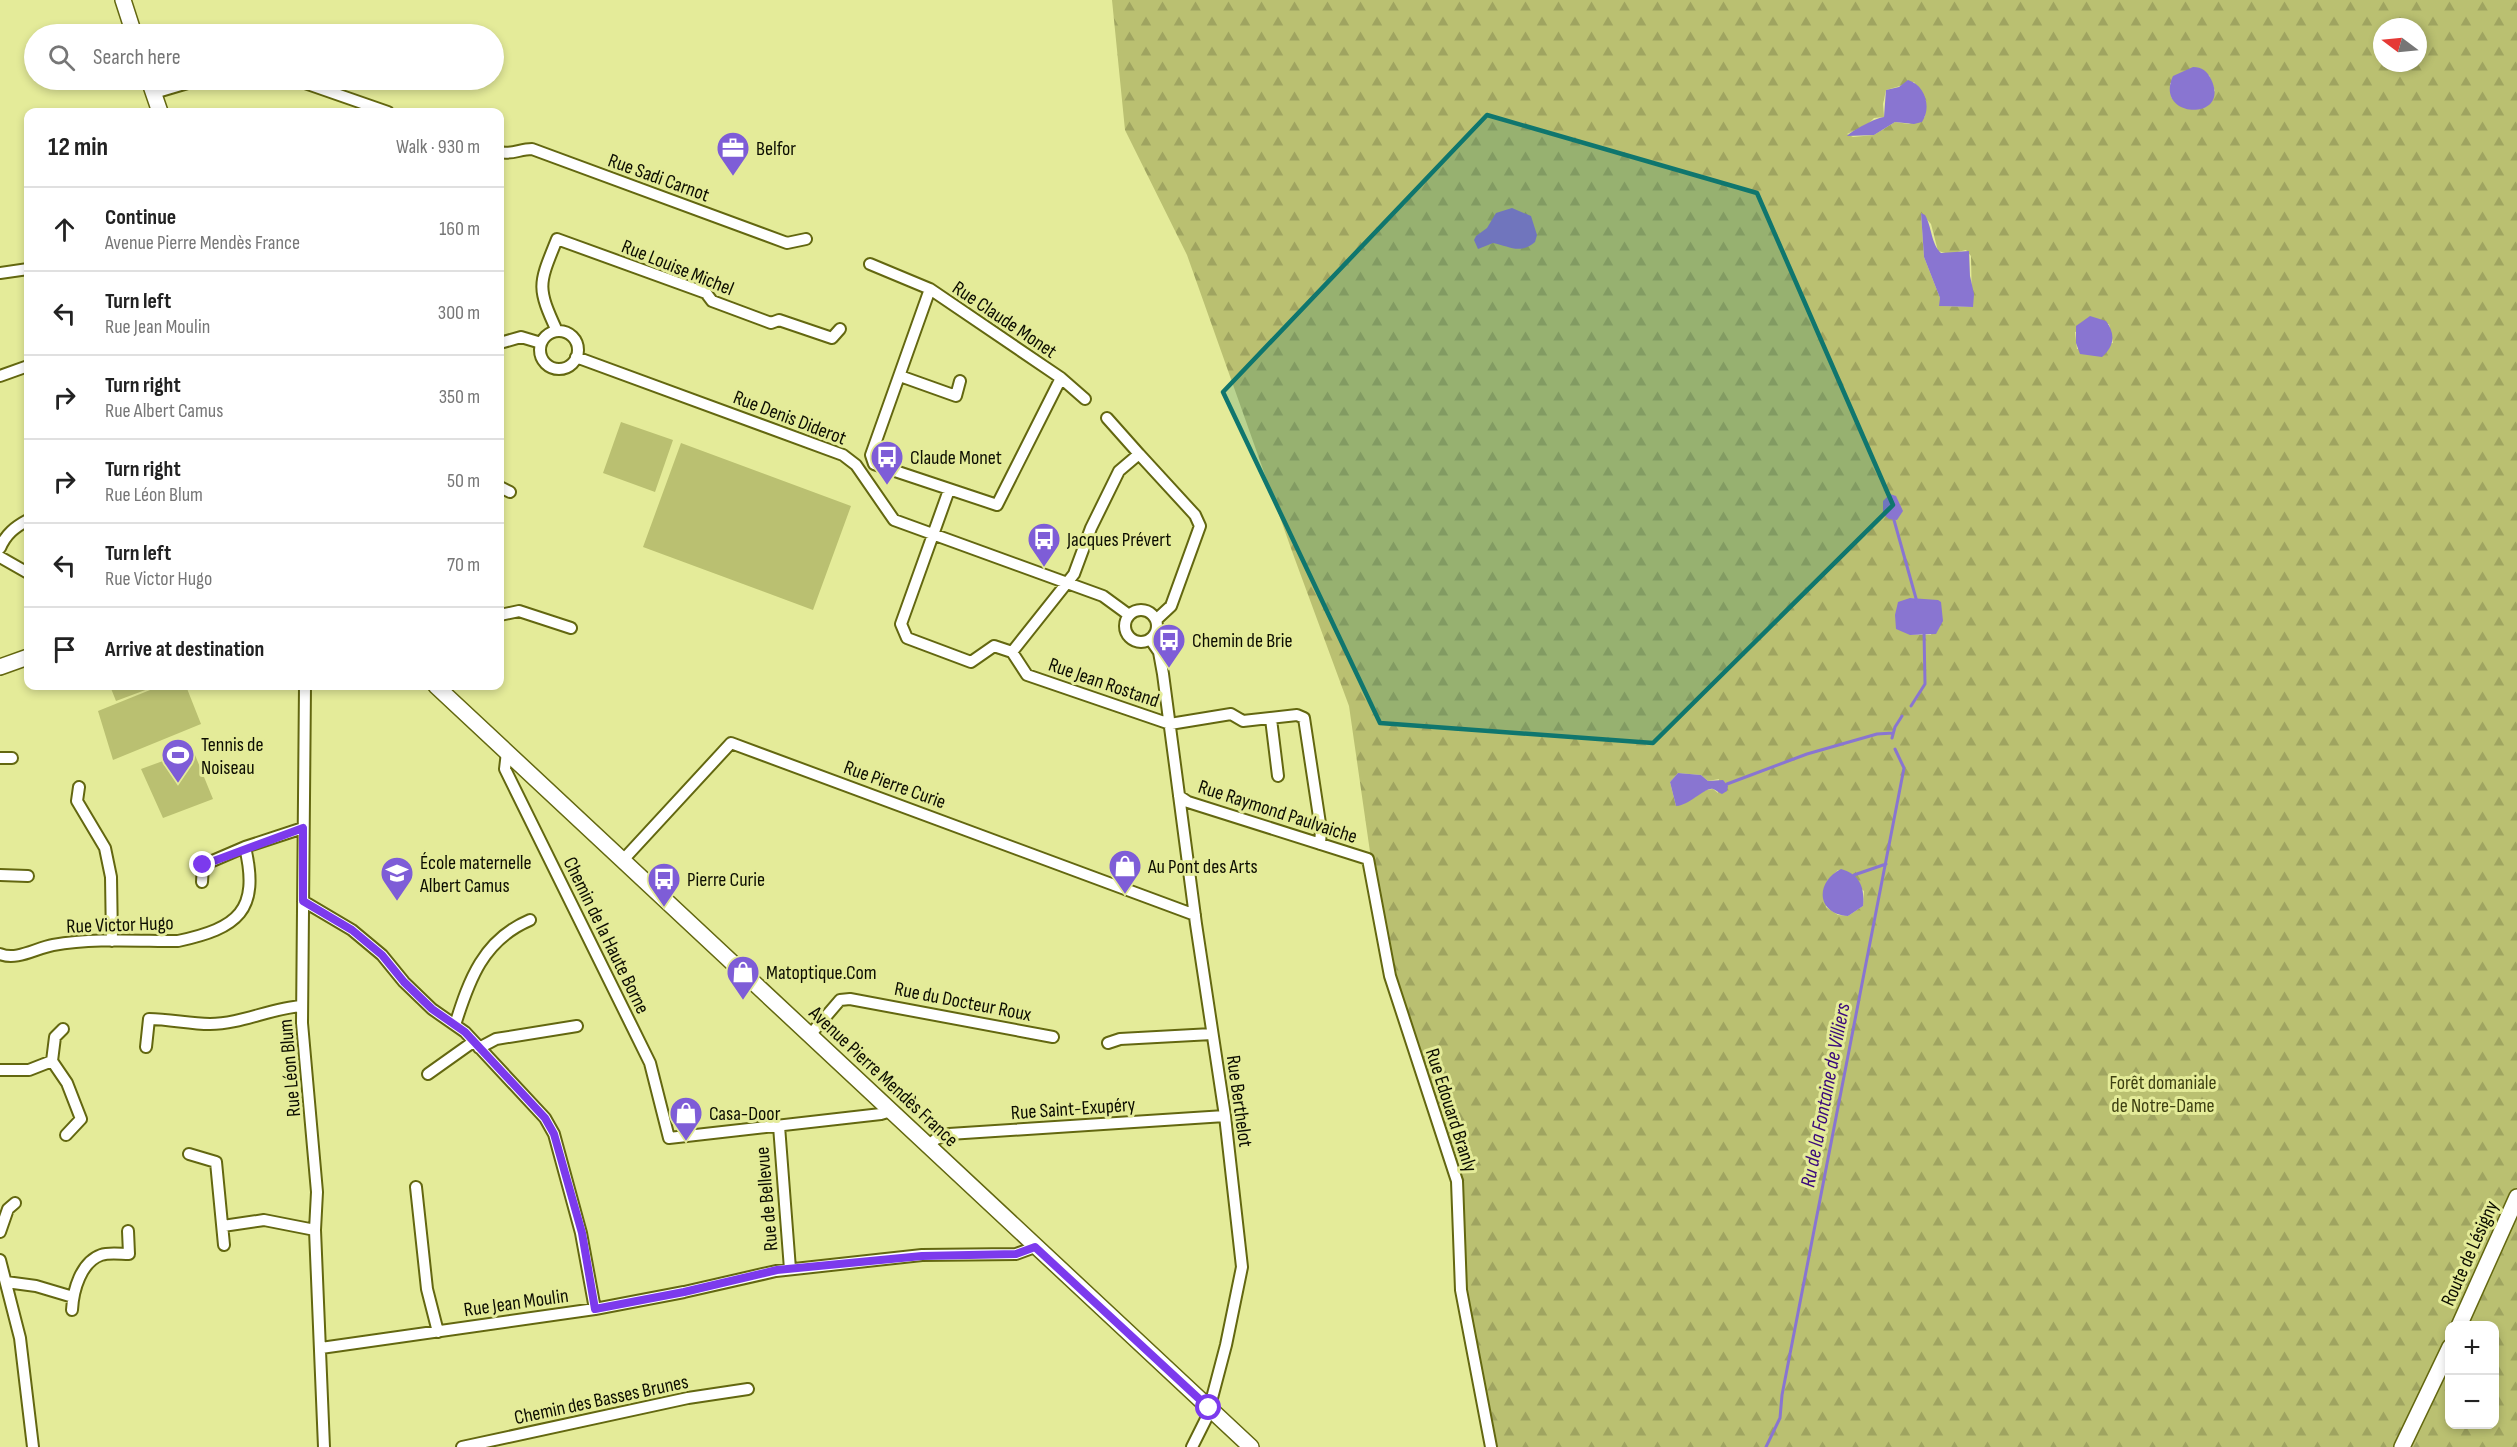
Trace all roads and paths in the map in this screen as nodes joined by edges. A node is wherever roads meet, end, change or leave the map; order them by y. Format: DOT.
graph roads {
  1 [pos="123,0"];
  2 [pos="131,24"];
  3 [pos="153,90"];
  4 [pos="325,90"];
  5 [pos="159,108"];
  6 [pos="376,108"];
  7 [pos="504,153"];
  8 [pos="806,239"];
  9 [pos="870,264"];
  10 [pos="24,270"];
  11 [pos="0,273"];
  12 [pos="930,289"];
  13 [pos="840,330"];
  14 [pos="557,331"];
  15 [pos="504,342"];
  16 [pos="541,343"];
  17 [pos="576,357"];
  18 [pos="24,367"];
  19 [pos="0,376"];
  20 [pos="900,376"];
  21 [pos="1060,378"];
  22 [pos="960,381"];
  23 [pos="1085,399"];
  24 [pos="1107,418"];
  25 [pos="1139,454"];
  26 [pos="949,490"];
  27 [pos="24,523"];
  28 [pos="934,535"];
  29 [pos="0,548"];
  30 [pos="0,556"];
  31 [pos="24,571"];
  32 [pos="1067,583"];
  33 [pos="504,614"];
  34 [pos="1129,615"];
  35 [pos="1157,619"];
  36 [pos="572,628"];
  37 [pos="1150,639"];
  38 [pos="1012,652"];
  39 [pos="24,658"];
  40 [pos="0,667"];
  41 [pos="305,690"];
  42 [pos="440,690"];
  43 [pos="1271,719"];
  44 [pos="1170,724"];
  45 [pos="507,752"];
  46 [pos="0,758"];
  47 [pos="12,758"];
  48 [pos="1278,776"];
  49 [pos="79,787"];
  50 [pos="1179,796"];
  51 [pos="303,828"];
  52 [pos="1320,844"];
  53 [pos="246,847"];
  54 [pos="1368,859"];
  55 [pos="623,860"];
  56 [pos="0,875"];
  57 [pos="28,876"];
  58 [pos="202,882"];
  59 [pos="303,901"];
  60 [pos="1195,915"];
  61 [pos="530,920"];
  62 [pos="112,941"];
  63 [pos="0,954"];
  64 [pos="302,1006"];
  65 [pos="455,1025"];
  66 [pos="577,1026"];
  67 [pos="63,1029"];
  68 [pos="1212,1034"];
  69 [pos="810,1035"];
  70 [pos="1053,1037"];
  71 [pos="1108,1043"];
  72 [pos="476,1045"];
  73 [pos="146,1047"];
  74 [pos="52,1061"];
  75 [pos="0,1070"];
  76 [pos="428,1074"];
  77 [pos="891,1111"];
  78 [pos="1225,1116"];
  79 [pos="779,1126"];
  80 [pos="66,1135"];
  81 [pos="928,1146"];
  82 [pos="189,1154"];
  83 [pos="416,1187"];
  84 [pos="2517,1197"];
  85 [pos="15,1203"];
  86 [pos="223,1226"];
  87 [pos="315,1230"];
  88 [pos="128,1231"];
  89 [pos="0,1232"];
  90 [pos="224,1245"];
  91 [pos="1035,1247"];
  92 [pos="0,1260"];
  93 [pos="790,1269"];
  94 [pos="6,1282"];
  95 [pos="73,1297"];
  96 [pos="595,1309"];
  97 [pos="72,1310"];
  98 [pos="2461,1321"];
  99 [pos="438,1332"];
  100 [pos="321,1348"];
  101 [pos="2445,1357"];
  102 [pos="748,1389"];
  103 [pos="1209,1408"];
  104 [pos="33,1447"];
  105 [pos="324,1447"];
  106 [pos="462,1447"];
  107 [pos="1192,1447"];
  108 [pos="1251,1447"];
  109 [pos="1491,1447"];
  110 [pos="2402,1447"];
  1 -- 2 [label="main road"];
  3 -- 5 [label="main road"];
  4 -- 6 [label="street"];
  7 -- 8 [label="street, Rue Sadi Carnot"];
  9 -- 12 [label="street"];
  10 -- 11 [label="street"];
  12 -- 20 [label="street, Rue Claude Monet"];
  12 -- 21 [label="street, Rue Claude Monet"];
  13 -- 14 [label="street, Rue Louise Michel"];
  14 -- 16 [label="street"];
  14 -- 17 [label="street"];
  15 -- 16 [label="street"];
  16 -- 17 [label="street"];
  17 -- 28 [label="street, Rue Denis Diderot"];
  18 -- 19 [label="street"];
  20 -- 22 [label="street"];
  20 -- 26 [label="street, Rue Claude Monet"];
  21 -- 23 [label="street"];
  21 -- 26 [label="street, Rue Claude Monet"];
  24 -- 25 [label="street"];
  25 -- 32 [label="street"];
  25 -- 35 [label="street"];
  26 -- 28 [label="street"];
  27 -- 29 [label="street"];
  28 -- 32 [label="street, Rue Denis Diderot"];
  28 -- 38 [label="street"];
  30 -- 31 [label="street"];
  32 -- 34 [label="street, Rue Denis Diderot"];
  32 -- 38 [label="street"];
  33 -- 36 [label="street"];
  34 -- 35 [label="street"];
  34 -- 37 [label="street"];
  35 -- 37 [label="street"];
  37 -- 44 [label="street"];
  38 -- 44 [label="street, Rue Jean Rostand"];
  39 -- 40 [label="main road"];
  41 -- 51 [label="street, Rue Léon Blum"];
  42 -- 45 [label="main road, Avenue Pierre Mendès France"];
  43 -- 44 [label="street"];
  43 -- 48 [label="street"];
  43 -- 52 [label="street"];
  44 -- 50 [label="street"];
  45 -- 55 [label="main road, Avenue Pierre Mendès France"];
  45 -- 79 [label="street, Chemin de la Haute Borne"];
  46 -- 47 [label="street"];
  49 -- 62 [label="street"];
  50 -- 52 [label="street, Rue Raymond Paulvaiche"];
  50 -- 60 [label="street, Rue Berthelot"];
  51 -- 53 [label="street"];
  51 -- 59 [label="street, Rue Léon Blum"];
  52 -- 54 [label="street, Rue Raymond Paulvaiche"];
  53 -- 58 [label="street"];
  53 -- 62 [label="street, Rue Victor Hugo"];
  54 -- 109 [label="street, Rue Edouard Branly"];
  55 -- 60 [label="street, Rue Pierre Curie"];
  55 -- 69 [label="main road, Avenue Pierre Mendès France"];
  56 -- 57 [label="street"];
  59 -- 64 [label="street, Rue Léon Blum"];
  59 -- 65 [label="street"];
  60 -- 68 [label="street, Rue Berthelot"];
  61 -- 65 [label="street"];
  62 -- 63 [label="street, Rue Victor Hugo"];
  64 -- 73 [label="street"];
  64 -- 87 [label="street, Rue Léon Blum"];
  65 -- 72 [label="street"];
  66 -- 72 [label="street"];
  67 -- 74 [label="street"];
  68 -- 71 [label="street"];
  68 -- 78 [label="street, Rue Berthelot"];
  69 -- 70 [label="street, Rue du Docteur Roux"];
  69 -- 77 [label="main road, Avenue Pierre Mendès France"];
  72 -- 76 [label="street"];
  72 -- 96 [label="street"];
  74 -- 75 [label="street"];
  74 -- 80 [label="street"];
  77 -- 79 [label="street"];
  77 -- 81 [label="main road, Avenue Pierre Mendès France"];
  78 -- 81 [label="street, Rue Saint-Exupéry"];
  78 -- 103 [label="street, Rue Berthelot"];
  79 -- 93 [label="street, Rue de Bellevue"];
  81 -- 91 [label="main road, Avenue Pierre Mendès France"];
  82 -- 86 [label="street"];
  83 -- 99 [label="street"];
  84 -- 98 [label="main road, Route de Lésigny"];
  85 -- 89 [label="street"];
  86 -- 87 [label="street"];
  86 -- 90 [label="street"];
  87 -- 100 [label="street, Rue Léon Blum"];
  88 -- 95 [label="street"];
  91 -- 93 [label="street, Rue Jean Moulin"];
  91 -- 103 [label="main road, Avenue Pierre Mendès France"];
  92 -- 94 [label="street"];
  93 -- 96 [label="street, Rue Jean Moulin"];
  94 -- 95 [label="street"];
  94 -- 104 [label="street"];
  95 -- 97 [label="street"];
  96 -- 99 [label="street, Rue Jean Moulin"];
  99 -- 100 [label="street, Rue Jean Moulin"];
  100 -- 105 [label="street, Rue Léon Blum"];
  101 -- 110 [label="main road"];
  102 -- 106 [label="street, Chemin des Basses Brunes"];
  103 -- 107 [label="street, Rue Berthelot"];
  103 -- 108 [label="main road, Avenue Pierre Mendès France"];
}
